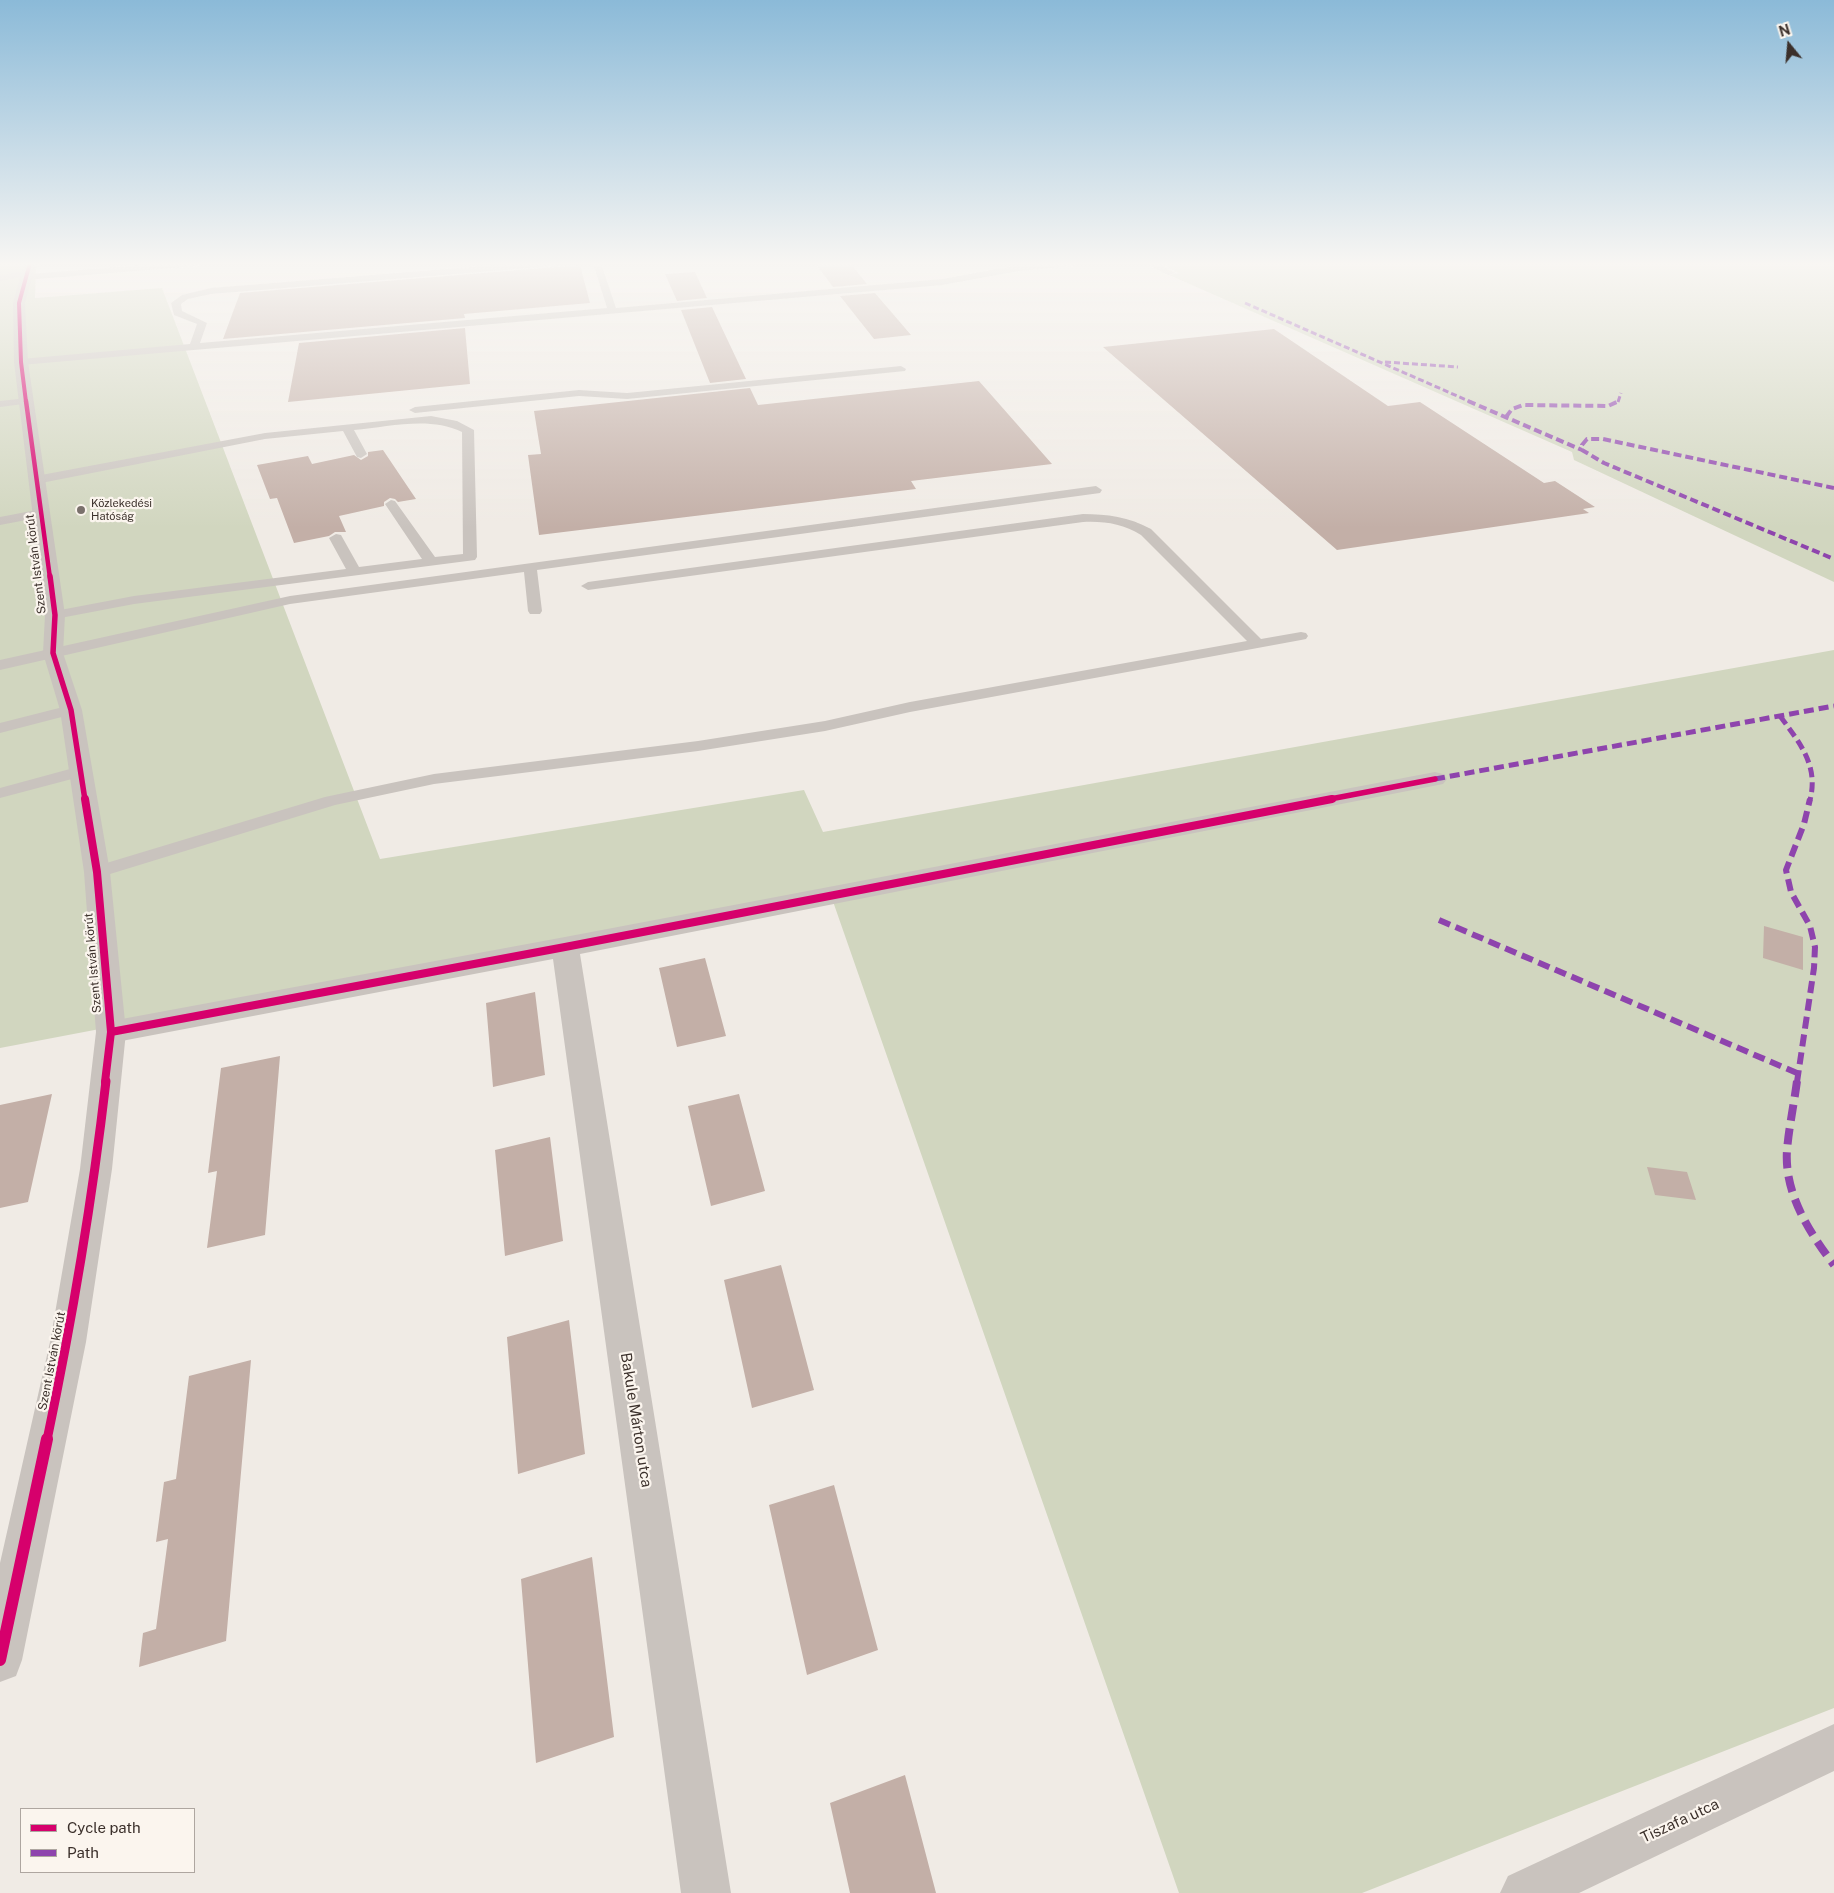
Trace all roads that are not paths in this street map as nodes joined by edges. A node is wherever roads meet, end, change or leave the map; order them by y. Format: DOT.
graph roads {
  1 [pos="21,351"];
  2 [pos="136,351"];
  3 [pos="21,362"];
  4 [pos="901,369"];
  5 [pos="27,401"];
  6 [pos="0,404"];
  7 [pos="346,427"];
  8 [pos="170,442"];
  9 [pos="361,454"];
  10 [pos="38,471"];
  11 [pos="1096,490"];
  12 [pos="391,504"];
  13 [pos="42,513"];
  14 [pos="0,521"];
  15 [pos="336,538"];
  16 [pos="715,541"];
  17 [pos="784,559"];
  18 [pos="431,562"];
  19 [pos="530,566"];
  20 [pos="722,568"];
  21 [pos="355,572"];
  22 [pos="588,586"];
  23 [pos="535,611"];
  24 [pos="55,615"];
  25 [pos="1301,636"];
  26 [pos="1258,644"];
  27 [pos="53,653"];
  28 [pos="0,666"];
  29 [pos="71,710"];
  30 [pos="0,728"];
  31 [pos="81,771"];
  32 [pos="1435,779"];
  33 [pos="0,793"];
  34 [pos="97,872"];
  35 [pos="565,947"];
  36 [pos="110,1032"];
  37 [pos="0,1660"];
  38 [pos="1834,1747"];
  39 [pos="706,1893"];
  40 [pos="1525,1893"];
  1 -- 3 [label="street, Szent István körút"];
  2 -- 3 [label="lane"];
  3 -- 5 [label="street, Szent István körút"];
  4 -- 8 [label="lane"];
  5 -- 6 [label="lane"];
  5 -- 10 [label="street, Szent István körút"];
  7 -- 9 [label="lane"];
  7 -- 10 [label="lane"];
  7 -- 18 [label="lane"];
  10 -- 13 [label="street, Szent István körút"];
  11 -- 16 [label="lane"];
  12 -- 18 [label="lane"];
  13 -- 14 [label="lane"];
  13 -- 24 [label="street, Szent István körút"];
  15 -- 21 [label="lane"];
  16 -- 17 [label="lane"];
  16 -- 19 [label="lane"];
  16 -- 20 [label="lane"];
  17 -- 20 [label="lane"];
  17 -- 26 [label="lane"];
  18 -- 21 [label="lane"];
  19 -- 23 [label="lane"];
  19 -- 27 [label="lane"];
  20 -- 22 [label="lane"];
  21 -- 24 [label="lane"];
  24 -- 27 [label="street, Szent István körút"];
  25 -- 26 [label="lane"];
  26 -- 34 [label="lane"];
  27 -- 28 [label="lane"];
  27 -- 29 [label="street, Szent István körút"];
  29 -- 30 [label="lane"];
  29 -- 31 [label="street, Szent István körút"];
  31 -- 33 [label="lane"];
  31 -- 34 [label="street, Szent István körút"];
  32 -- 35 [label="street"];
  34 -- 36 [label="street, Szent István körút"];
  35 -- 36 [label="street"];
  35 -- 39 [label="street, Bakule Márton utca"];
  36 -- 37 [label="street, Szent István körút"];
  38 -- 40 [label="street, Tiszafa utca"];
}
